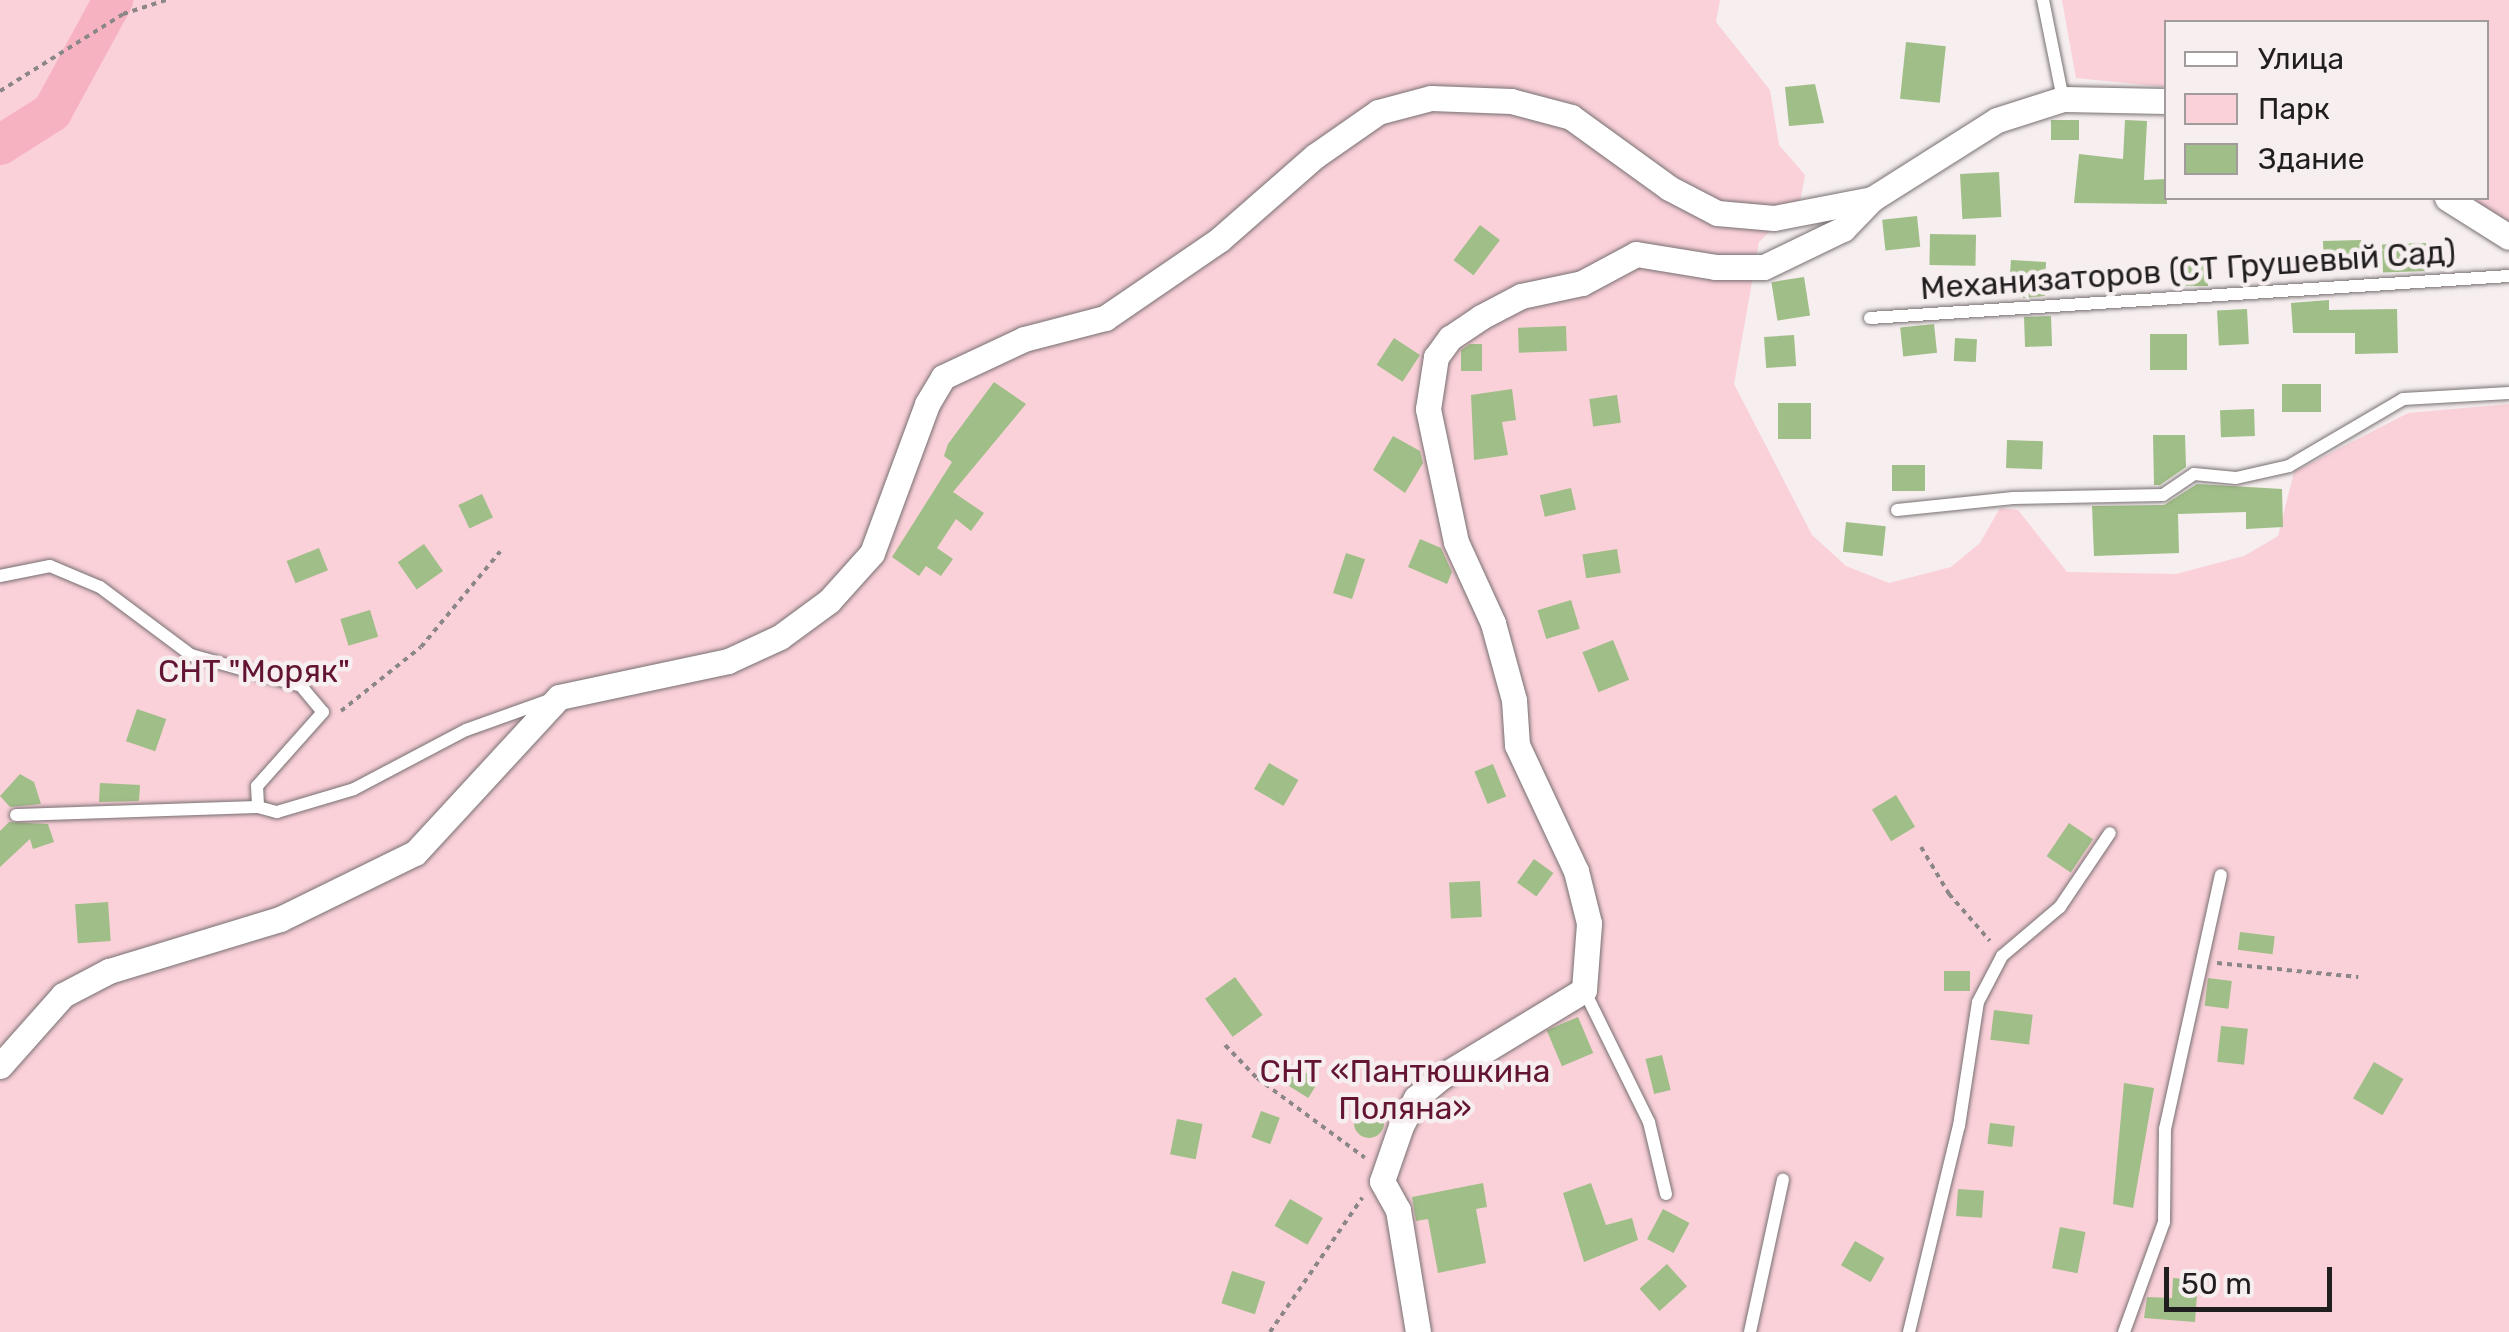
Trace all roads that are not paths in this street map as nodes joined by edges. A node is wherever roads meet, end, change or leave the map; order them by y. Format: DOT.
graph roads {
  1 [pos="2042,0"];
  2 [pos="2063,99"];
  3 [pos="2164,101"];
  4 [pos="1872,199"];
  5 [pos="2450,200"];
  6 [pos="2509,237"];
  7 [pos="2509,276"];
  8 [pos="1870,318"];
  9 [pos="2509,393"];
  10 [pos="1897,510"];
  11 [pos="0,576"];
  12 [pos="559,697"];
  13 [pos="258,807"];
  14 [pos="16,815"];
  15 [pos="2110,832"];
  16 [pos="2221,876"];
  17 [pos="1584,990"];
  18 [pos="0,1066"];
  19 [pos="1783,1180"];
  20 [pos="1666,1194"];
  21 [pos="1418,1332"];
  22 [pos="1750,1332"];
  23 [pos="1909,1332"];
  24 [pos="2124,1332"];
  1 -- 2 [label="lane"];
  2 -- 3 [label="street"];
  2 -- 4 [label="street"];
  4 -- 12 [label="street"];
  4 -- 17 [label="street"];
  5 -- 6 [label="street"];
  7 -- 8 [label="lane, Механизаторов (СТ Грушевый Сад)"];
  9 -- 10 [label="lane"];
  11 -- 13 [label="lane"];
  12 -- 13 [label="lane"];
  12 -- 18 [label="street"];
  13 -- 14 [label="lane"];
  15 -- 23 [label="lane"];
  16 -- 24 [label="lane"];
  17 -- 20 [label="lane"];
  17 -- 21 [label="street"];
  19 -- 22 [label="lane"];
}
